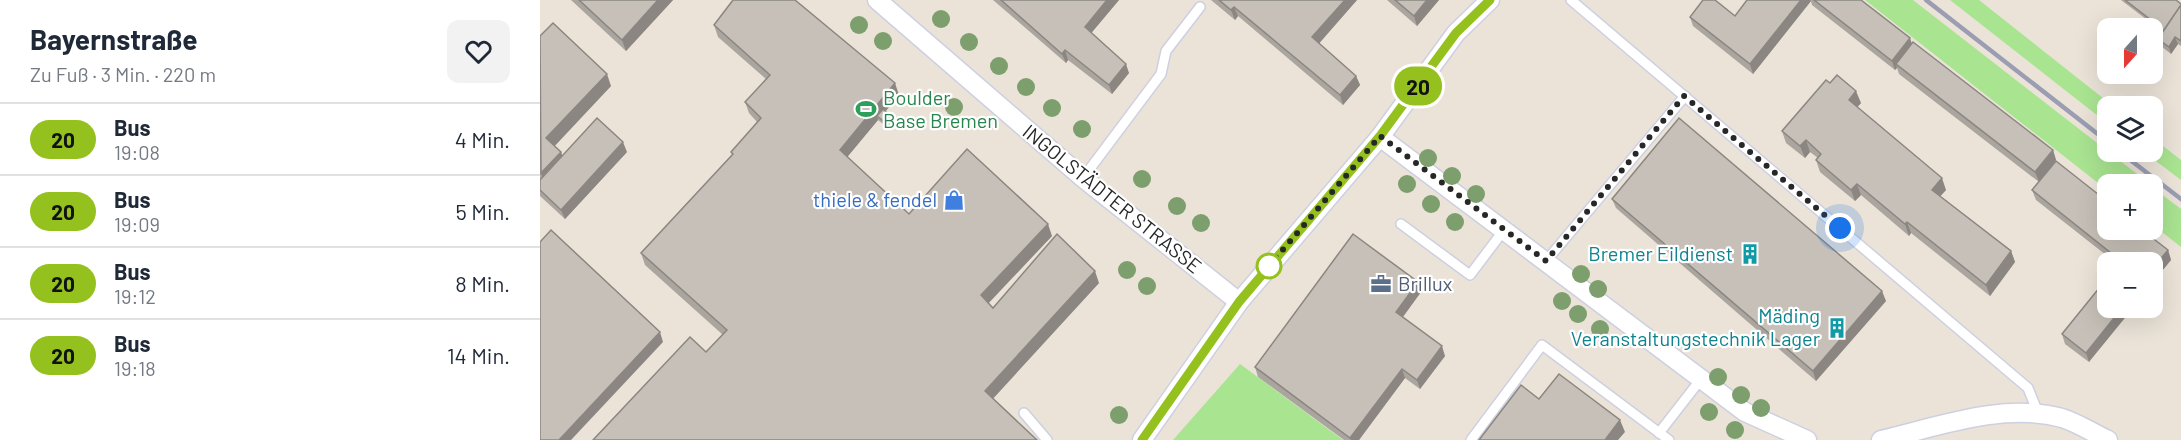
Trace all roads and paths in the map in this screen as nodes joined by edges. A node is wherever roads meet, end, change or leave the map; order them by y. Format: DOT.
graph roads {
  1 [pos="877,0"];
  2 [pos="1490,0"];
  3 [pos="1571,0"];
  4 [pos="1200,7"];
  5 [pos="1684,96"];
  6 [pos="1380,136"];
  7 [pos="1083,178"];
  8 [pos="1401,224"];
  9 [pos="1504,230"];
  10 [pos="1546,261"];
  11 [pos="1239,302"];
  12 [pos="1701,379"];
  13 [pos="1023,413"];
  14 [pos="2039,416"];
  15 [pos="1659,433"];
  16 [pos="1047,440"];
  17 [pos="1142,440"];
  18 [pos="1471,440"];
  19 [pos="1669,440"];
  20 [pos="1807,440"];
  21 [pos="1881,440"];
  22 [pos="2108,440"];
  1 -- 7 [label="street, INGOLSTÄDTER STRASSE"];
  2 -- 6 [label="street"];
  3 -- 5 [label="lane"];
  4 -- 7 [label="lane"];
  5 -- 10 [label="lane"];
  5 -- 14 [label="lane"];
  6 -- 9 [label="street"];
  6 -- 11 [label="street"];
  7 -- 11 [label="street, INGOLSTÄDTER STRASSE"];
  8 -- 9 [label="lane"];
  9 -- 10 [label="street"];
  10 -- 12 [label="street"];
  11 -- 17 [label="street"];
  12 -- 15 [label="lane"];
  12 -- 20 [label="street"];
  13 -- 16 [label="lane"];
  14 -- 21 [label="street"];
  14 -- 22 [label="street"];
  15 -- 18 [label="lane"];
  15 -- 19 [label="lane"];
}
